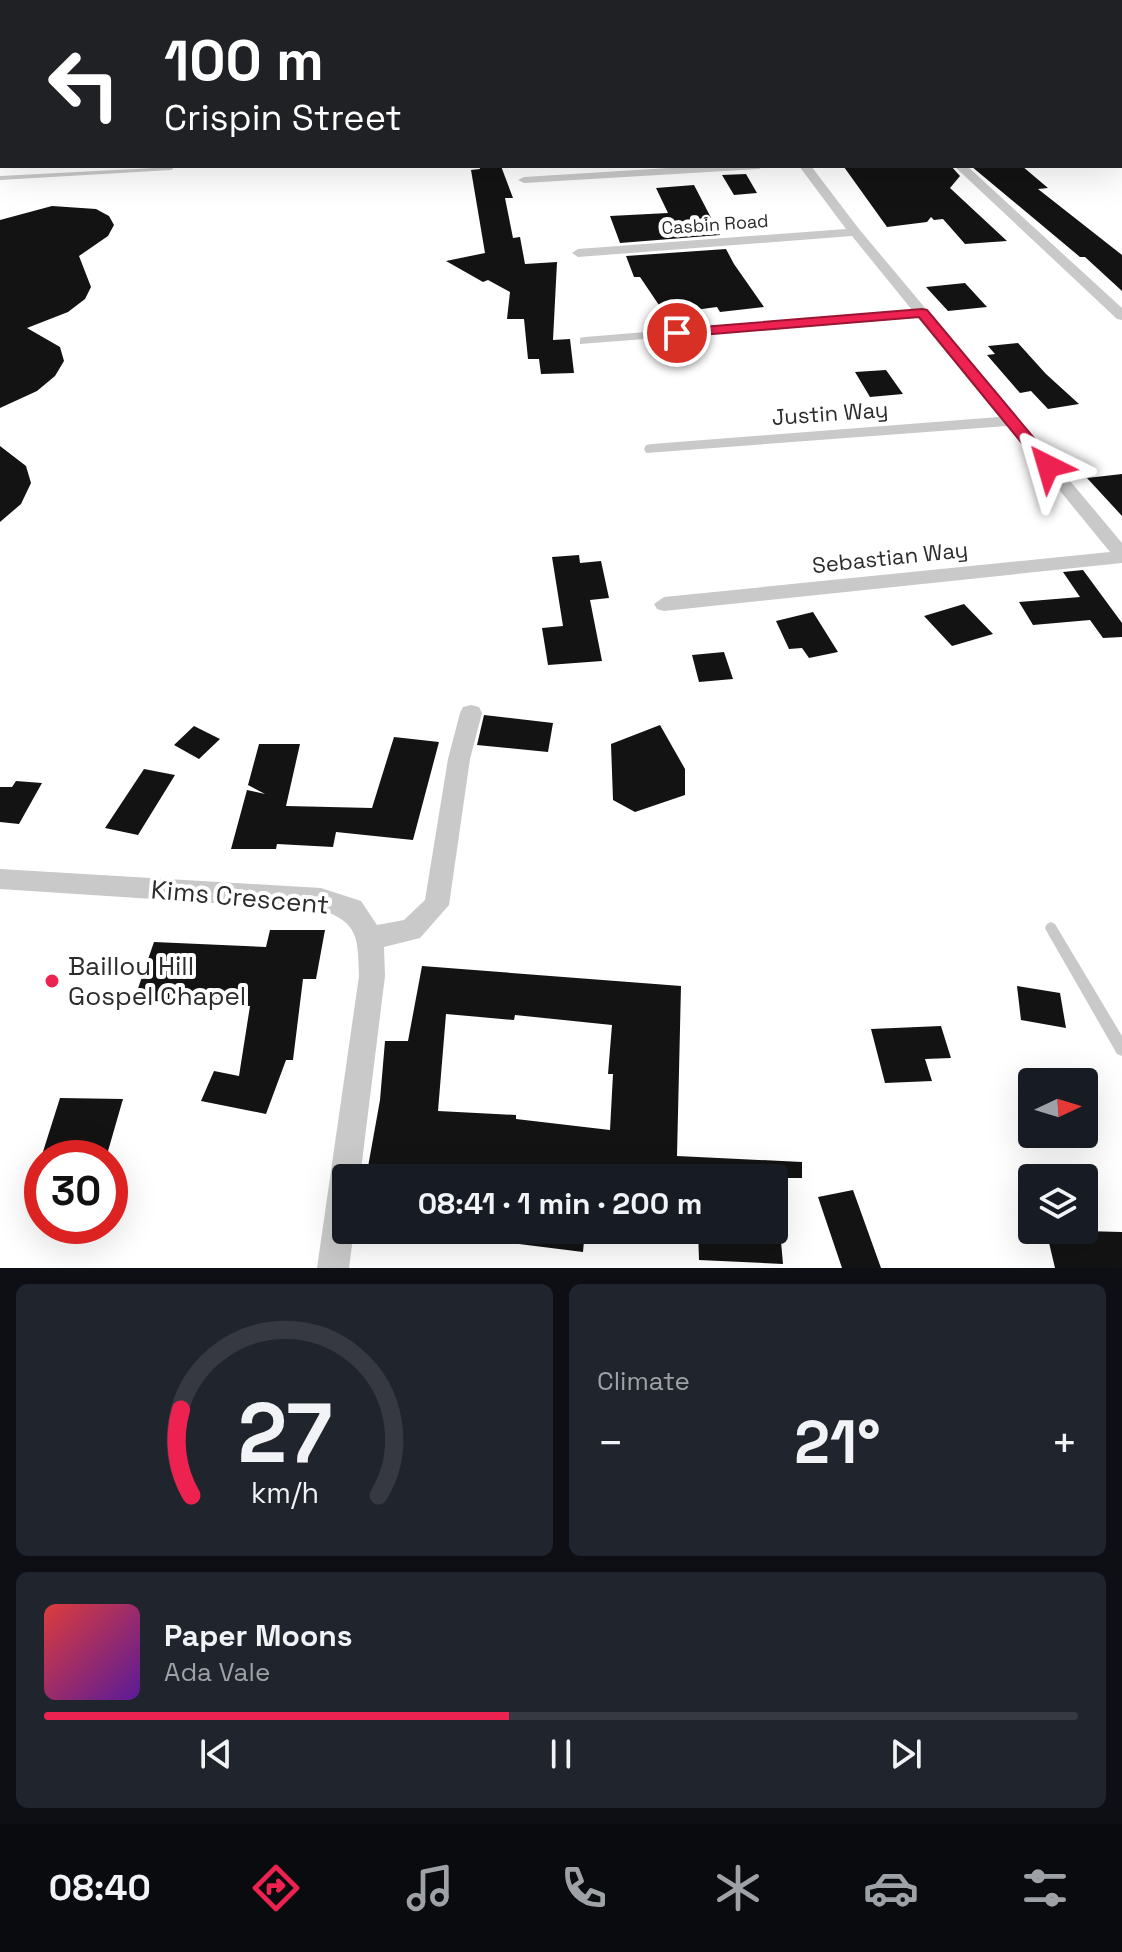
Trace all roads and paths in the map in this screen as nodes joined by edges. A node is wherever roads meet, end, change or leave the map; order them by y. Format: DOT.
graph roads {
  1 [pos="171,168"];
  2 [pos="725,168"];
  3 [pos="807,168"];
  4 [pos="962,168"];
  5 [pos="0,175"];
  6 [pos="524,180"];
  7 [pos="855,232"];
  8 [pos="578,253"];
  9 [pos="922,313"];
  10 [pos="1122,316"];
  11 [pos="585,341"];
  12 [pos="1012,421"];
  13 [pos="652,449"];
  14 [pos="1122,556"];
  15 [pos="664,604"];
  16 [pos="471,713"];
  17 [pos="0,879"];
  18 [pos="1051,928"];
  19 [pos="371,938"];
  20 [pos="1122,1049"];
  21 [pos="333,1268"];
  1 -- 5 [label="lane"];
  2 -- 6 [label="street"];
  3 -- 7 [label="street"];
  4 -- 10 [label="street"];
  7 -- 8 [label="street, Casbin Road"];
  7 -- 9 [label="street"];
  9 -- 11 [label="street"];
  9 -- 12 [label="street"];
  12 -- 13 [label="street, Justin Way"];
  12 -- 14 [label="street"];
  14 -- 15 [label="street, Sebastian Way"];
  16 -- 19 [label="street"];
  17 -- 19 [label="street, Kims Crescent"];
  18 -- 20 [label="lane"];
  19 -- 21 [label="street"];
}
